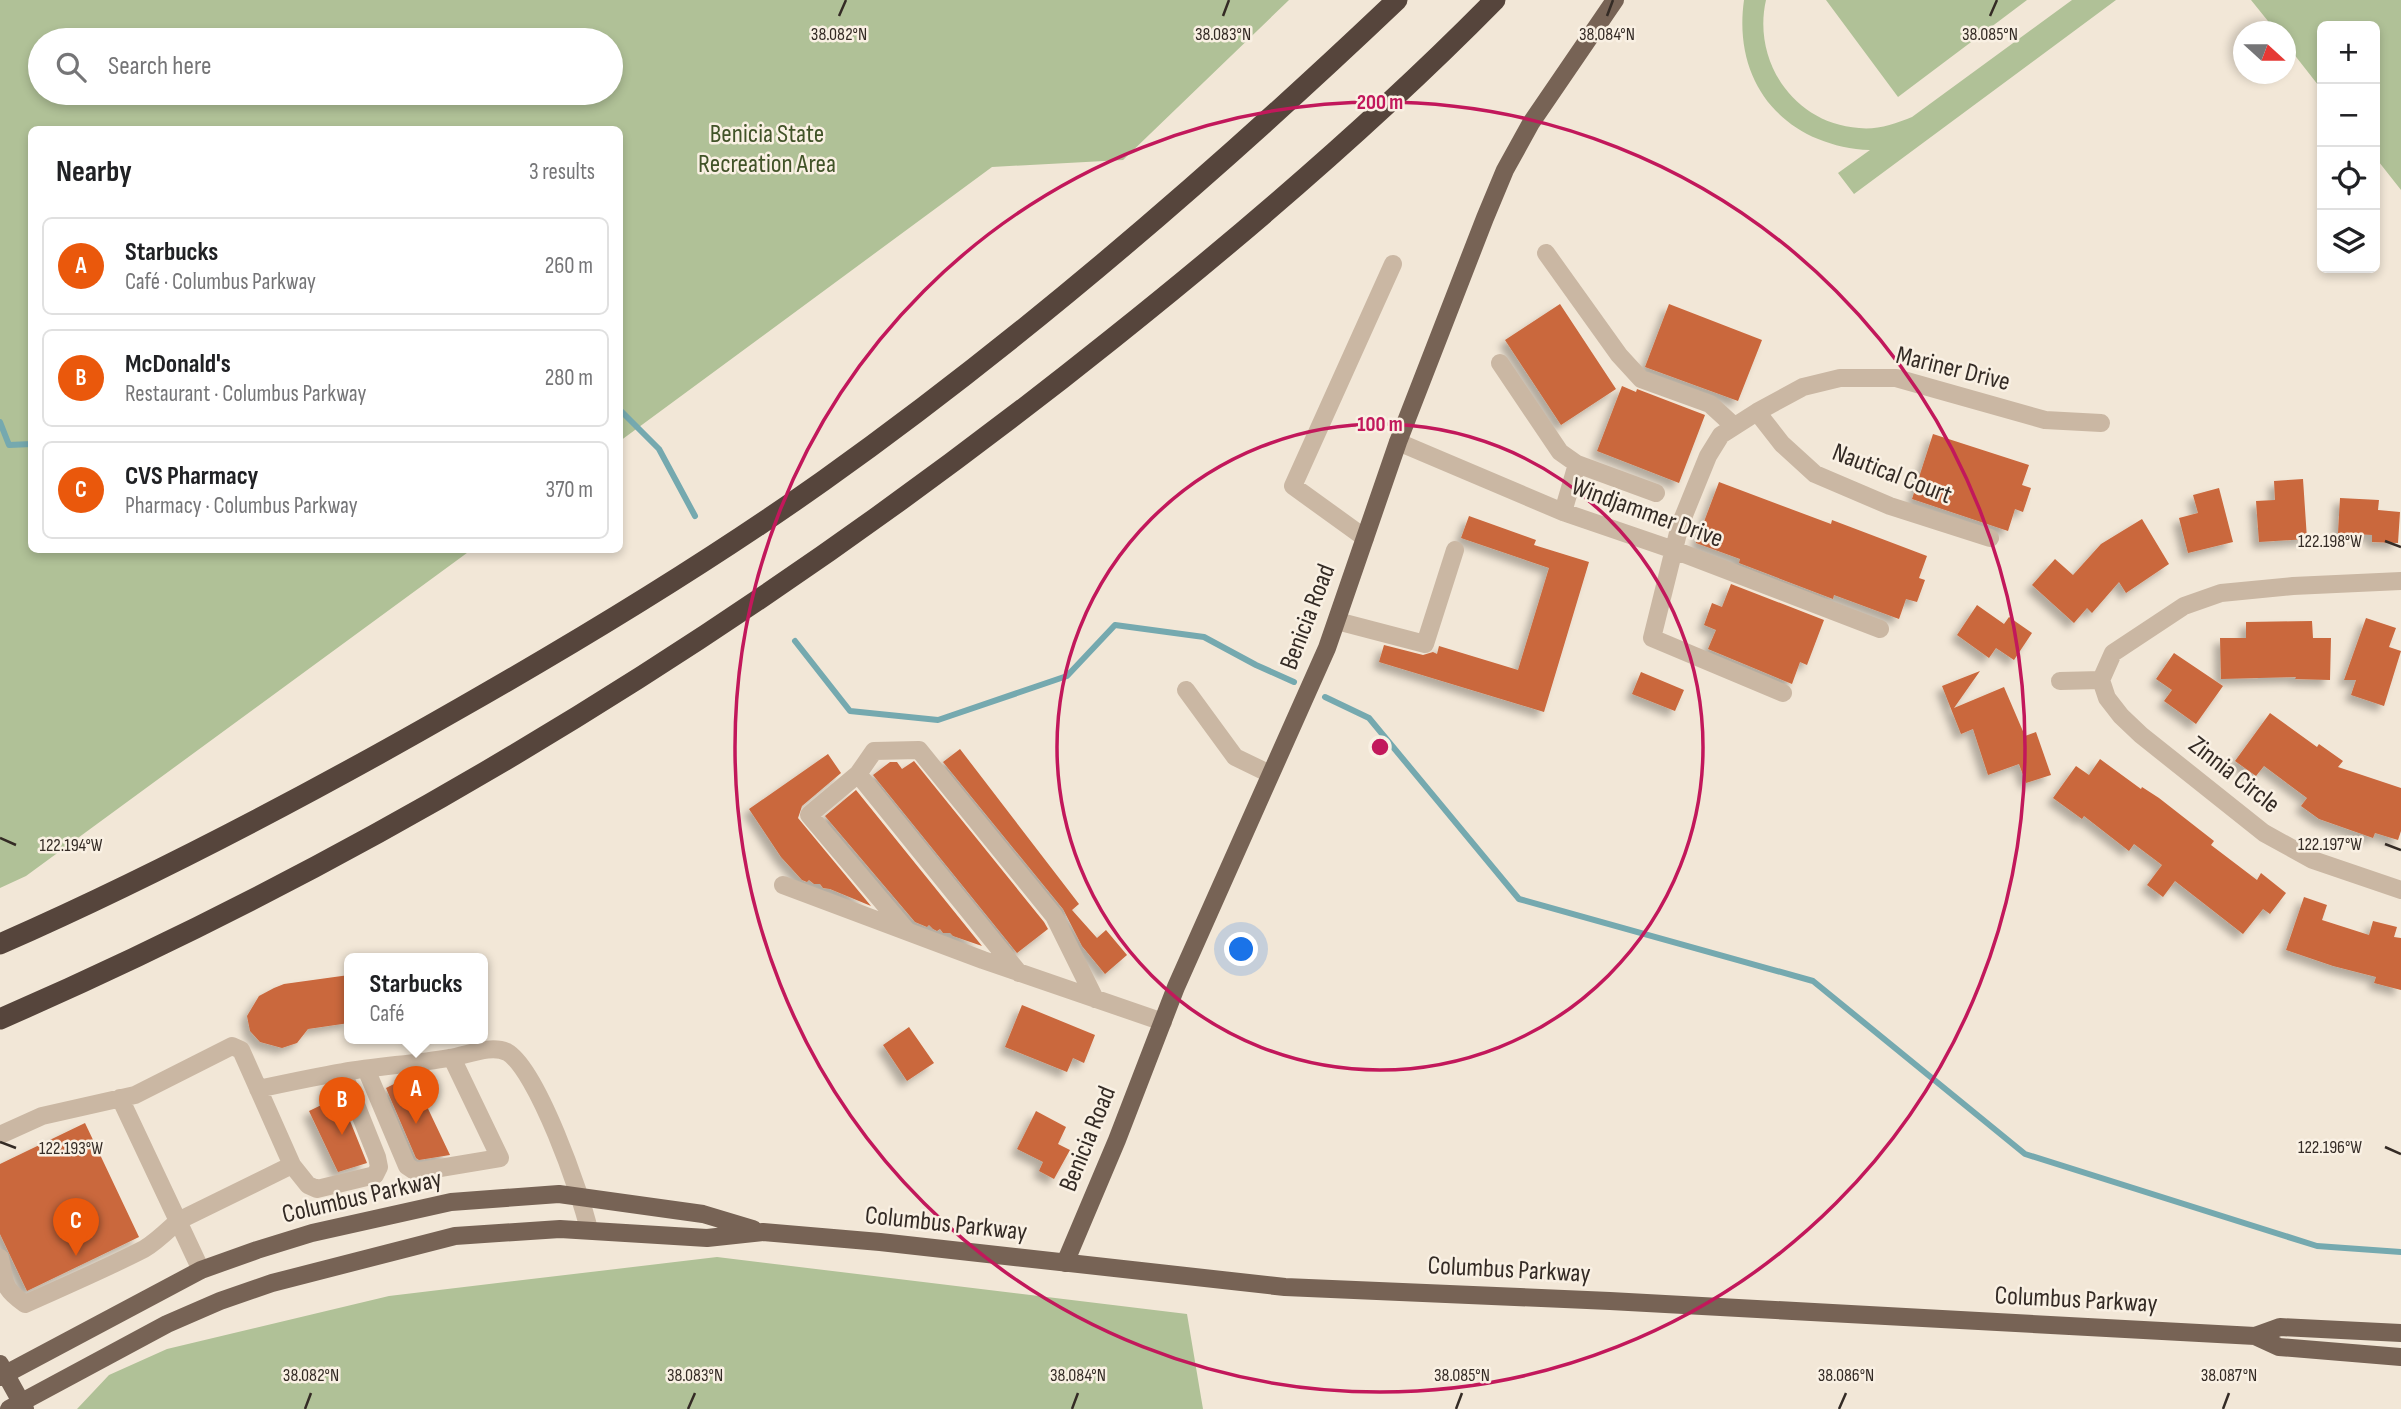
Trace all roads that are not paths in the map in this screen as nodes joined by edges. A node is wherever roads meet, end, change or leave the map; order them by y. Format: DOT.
graph roads {
  1 [pos="1397,0"];
  2 [pos="1494,0"];
  3 [pos="1615,0"];
  4 [pos="1546,253"];
  5 [pos="1393,264"];
  6 [pos="1500,363"];
  7 [pos="1756,412"];
  8 [pos="2101,423"];
  9 [pos="1734,426"];
  10 [pos="1398,442"];
  11 [pos="1577,464"];
  12 [pos="1656,493"];
  13 [pos="1563,512"];
  14 [pos="1365,538"];
  15 [pos="1990,538"];
  16 [pos="1455,550"];
  17 [pos="1674,550"];
  18 [pos="2401,581"];
  19 [pos="1336,621"];
  20 [pos="1880,629"];
  21 [pos="2101,680"];
  22 [pos="2060,681"];
  23 [pos="1186,690"];
  24 [pos="1783,692"];
  25 [pos="858,774"];
  26 [pos="1270,774"];
  27 [pos="783,886"];
  28 [pos="2401,890"];
  29 [pos="907,931"];
  30 [pos="0,944"];
  31 [pos="1019,972"];
  32 [pos="1095,999"];
  33 [pos="0,1019"];
  34 [pos="1163,1022"];
  35 [pos="452,1058"];
  36 [pos="366,1069"];
  37 [pos="343,1072"];
  38 [pos="258,1089"];
  39 [pos="120,1098"];
  40 [pos="0,1135"];
  41 [pos="292,1165"];
  42 [pos="581,1197"];
  43 [pos="178,1221"];
  44 [pos="589,1230"];
  45 [pos="763,1232"];
  46 [pos="0,1258"];
  47 [pos="1065,1263"];
  48 [pos="201,1270"];
  49 [pos="2401,1333"];
  50 [pos="2255,1336"];
  51 [pos="2401,1357"];
  52 [pos="2,1372"];
  53 [pos="19,1407"];
  1 -- 30 [label="highway"];
  2 -- 33 [label="highway"];
  3 -- 10 [label="main road, Benicia Road"];
  4 -- 9 [label="street"];
  5 -- 14 [label="street"];
  6 -- 11 [label="street"];
  7 -- 8 [label="street, Mariner Drive"];
  7 -- 9 [label="street, Mariner Drive"];
  7 -- 15 [label="street, Nautical Court"];
  9 -- 17 [label="street, Mariner Drive"];
  10 -- 13 [label="street, Windjammer Drive"];
  10 -- 14 [label="main road, Benicia Road"];
  11 -- 12 [label="street"];
  11 -- 13 [label="street"];
  13 -- 17 [label="street, Windjammer Drive"];
  14 -- 19 [label="main road, Benicia Road"];
  16 -- 19 [label="street"];
  17 -- 20 [label="street, Windjammer Drive"];
  17 -- 24 [label="street, Mariner Drive"];
  18 -- 21 [label="street"];
  19 -- 26 [label="main road, Benicia Road"];
  21 -- 22 [label="street"];
  21 -- 28 [label="street, Zinnia Circle"];
  23 -- 26 [label="street"];
  25 -- 29 [label="street"];
  25 -- 31 [label="street"];
  25 -- 32 [label="street"];
  26 -- 34 [label="main road, Benicia Road"];
  27 -- 29 [label="street"];
  29 -- 31 [label="street"];
  31 -- 32 [label="street"];
  32 -- 34 [label="street"];
  34 -- 47 [label="main road, Benicia Road"];
  35 -- 36 [label="street"];
  35 -- 36 [label="street"];
  35 -- 42 [label="street"];
  36 -- 37 [label="street"];
  37 -- 38 [label="street"];
  37 -- 41 [label="street"];
  38 -- 39 [label="street"];
  38 -- 41 [label="street"];
  39 -- 40 [label="street"];
  39 -- 43 [label="street"];
  41 -- 43 [label="street"];
  42 -- 44 [label="street"];
  42 -- 45 [label="main road, Columbus Parkway"];
  42 -- 48 [label="main road, Columbus Parkway"];
  43 -- 46 [label="street"];
  43 -- 48 [label="street"];
  44 -- 45 [label="main road, Columbus Parkway"];
  44 -- 53 [label="main road, Columbus Parkway"];
  45 -- 47 [label="main road, Columbus Parkway"];
  47 -- 50 [label="main road, Columbus Parkway"];
  48 -- 52 [label="main road, Columbus Parkway"];
  49 -- 50 [label="main road, Columbus Parkway"];
  50 -- 51 [label="main road, Columbus Parkway"];
  52 -- 53 [label="main road"];
}
